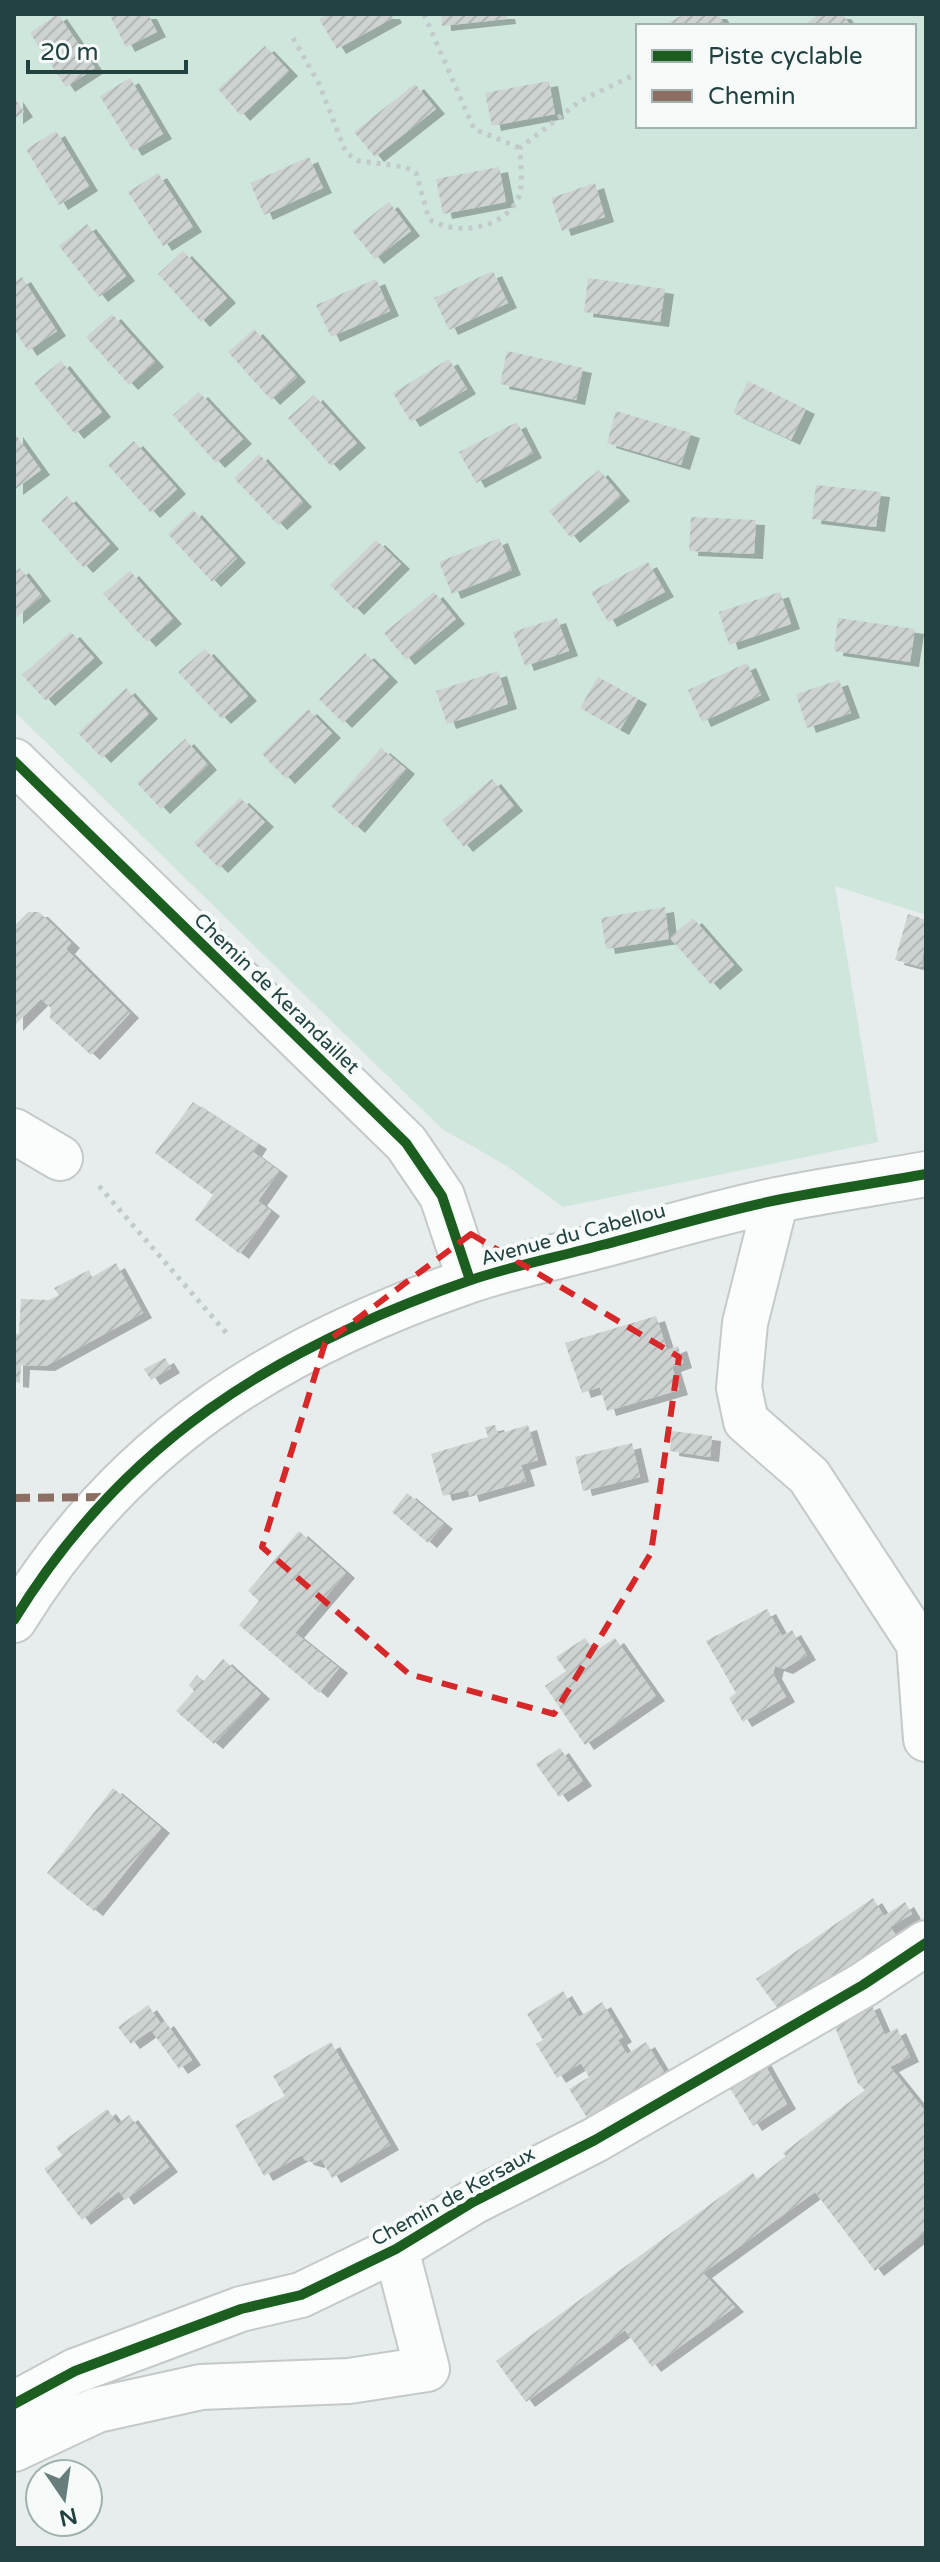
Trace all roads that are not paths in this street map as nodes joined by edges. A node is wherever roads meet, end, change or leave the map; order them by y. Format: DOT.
graph roads {
  1 [pos="14,761"];
  2 [pos="14,1131"];
  3 [pos="60,1158"];
  4 [pos="926,1174"];
  5 [pos="776,1200"];
  6 [pos="470,1280"];
  7 [pos="14,1620"];
  8 [pos="923,1640"];
  9 [pos="926,1739"];
  10 [pos="926,1943"];
  11 [pos="396,2249"];
  12 [pos="14,2404"];
  13 [pos="14,2449"];
  1 -- 6 [label="street, Chemin de Kerandaillet"];
  2 -- 3 [label="street"];
  4 -- 5 [label="street, Avenue du Cabellou"];
  5 -- 6 [label="street, Avenue du Cabellou"];
  5 -- 8 [label="street"];
  6 -- 7 [label="street, Avenue du Cabellou"];
  8 -- 9 [label="street"];
  10 -- 11 [label="street, Chemin de Kersaux"];
  11 -- 12 [label="street, Chemin de Kersaux"];
  11 -- 13 [label="street"];
}
